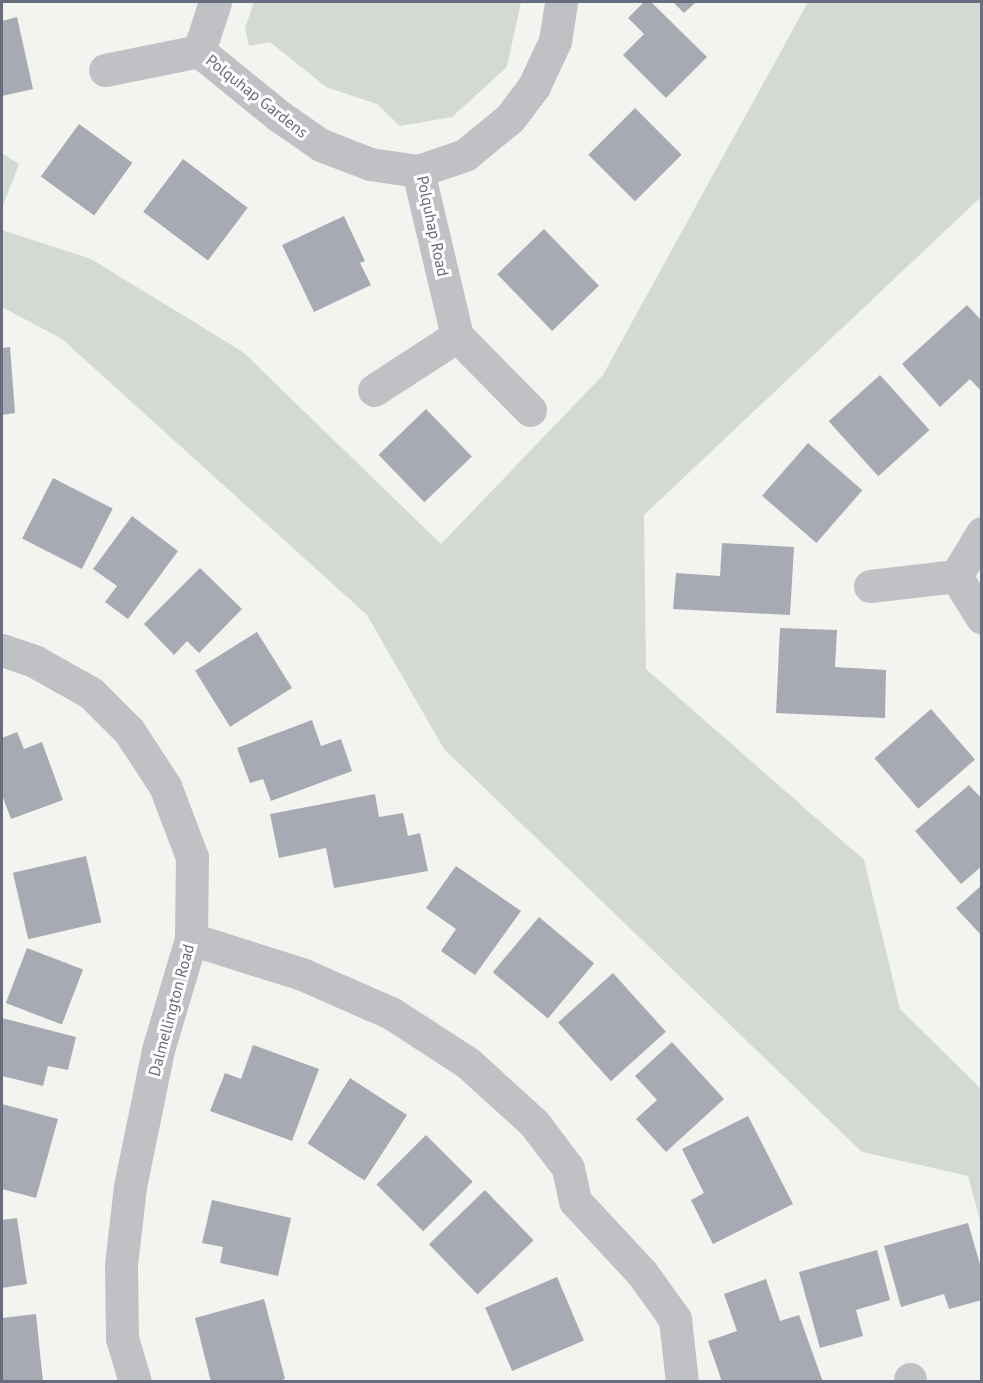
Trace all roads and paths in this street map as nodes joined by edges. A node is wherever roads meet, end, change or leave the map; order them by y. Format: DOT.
graph roads {
  1 [pos="215,2"];
  2 [pos="561,2"];
  3 [pos="200,51"];
  4 [pos="105,70"];
  5 [pos="418,171"];
  6 [pos="457,336"];
  7 [pos="374,390"];
  8 [pos="530,410"];
  9 [pos="981,534"];
  10 [pos="956,576"];
  11 [pos="870,586"];
  12 [pos="981,618"];
  13 [pos="2,650"];
  14 [pos="191,939"];
  15 [pos="135,1382"];
  16 [pos="682,1382"];
  1 -- 3 [label="street, Polquhap Gardens"];
  2 -- 5 [label="street, Polquhap Road"];
  3 -- 4 [label="street, Polquhap Gardens"];
  3 -- 5 [label="street, Polquhap Gardens"];
  5 -- 6 [label="street, Polquhap Road"];
  6 -- 7 [label="street"];
  6 -- 8 [label="street"];
  9 -- 10 [label="street"];
  10 -- 11 [label="street"];
  10 -- 12 [label="street"];
  13 -- 14 [label="street, Dalmellington Road"];
  14 -- 15 [label="street, Dalmellington Road"];
  14 -- 16 [label="street"];
}
